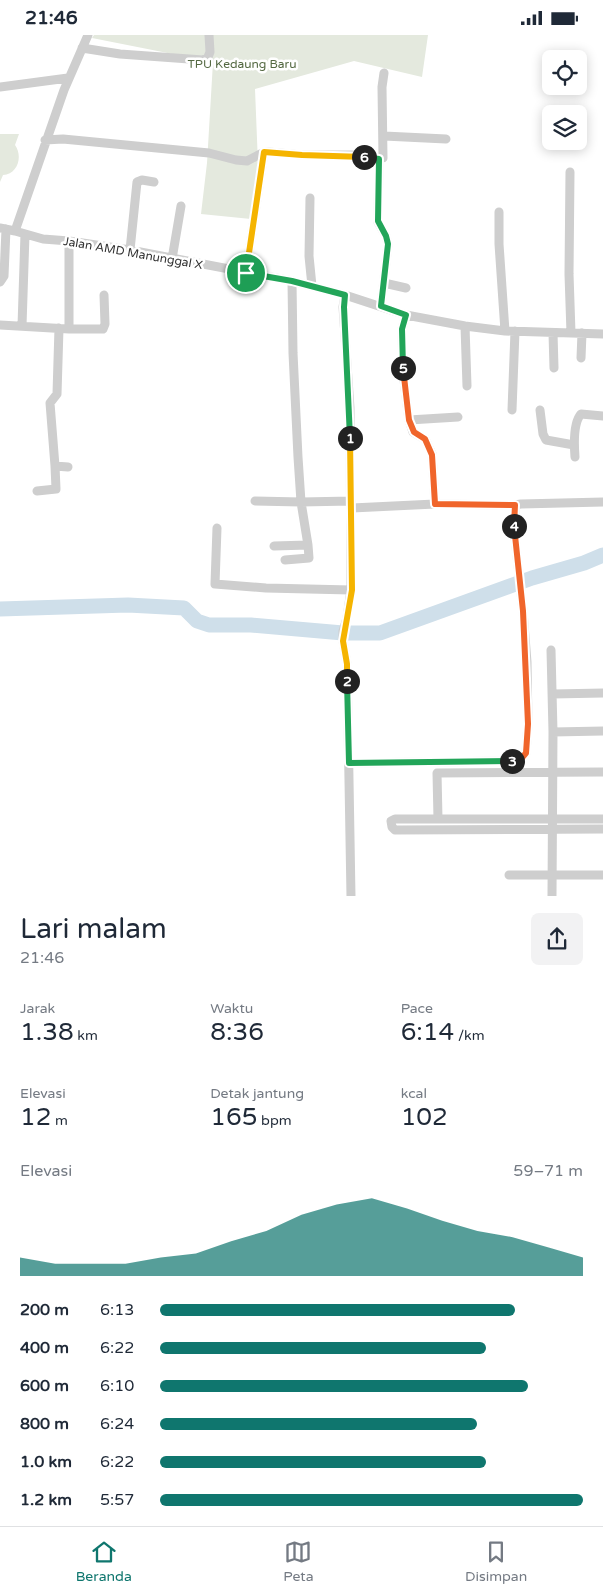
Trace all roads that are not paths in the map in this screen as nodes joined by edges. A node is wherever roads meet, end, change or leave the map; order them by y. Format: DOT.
graph roads {
  1 [pos="88,35"];
  2 [pos="210,35"];
  3 [pos="82,48"];
  4 [pos="384,73"];
  5 [pos="68,78"];
  6 [pos="0,87"];
  7 [pos="384,136"];
  8 [pos="446,139"];
  9 [pos="45,140"];
  10 [pos="264,152"];
  11 [pos="379,159"];
  12 [pos="570,172"];
  13 [pos="154,182"];
  14 [pos="310,198"];
  15 [pos="181,207"];
  16 [pos="499,212"];
  17 [pos="3,228"];
  18 [pos="20,233"];
  19 [pos="69,241"];
  20 [pos="130,250"];
  21 [pos="172,259"];
  22 [pos="246,273"];
  23 [pos="292,281"];
  24 [pos="0,282"];
  25 [pos="384,283"];
  26 [pos="312,286"];
  27 [pos="406,288"];
  28 [pos="104,295"];
  29 [pos="345,295"];
  30 [pos="381,306"];
  31 [pos="406,315"];
  32 [pos="0,325"];
  33 [pos="22,326"];
  34 [pos="464,326"];
  35 [pos="59,329"];
  36 [pos="69,329"];
  37 [pos="505,331"];
  38 [pos="515,331"];
  39 [pos="552,333"];
  40 [pos="571,333"];
  41 [pos="582,333"];
  42 [pos="603,334"];
  43 [pos="581,358"];
  44 [pos="554,368"];
  45 [pos="467,386"];
  46 [pos="512,409"];
  47 [pos="540,410"];
  48 [pos="603,416"];
  49 [pos="458,417"];
  50 [pos="409,420"];
  51 [pos="574,445"];
  52 [pos="575,457"];
  53 [pos="55,466"];
  54 [pos="68,467"];
  55 [pos="37,491"];
  56 [pos="256,501"];
  57 [pos="301,502"];
  58 [pos="603,502"];
  59 [pos="351,504"];
  60 [pos="435,504"];
  61 [pos="515,505"];
  62 [pos="217,528"];
  63 [pos="308,545"];
  64 [pos="274,546"];
  65 [pos="285,560"];
  66 [pos="352,590"];
  67 [pos="552,650"];
  68 [pos="603,693"];
  69 [pos="552,694"];
  70 [pos="603,731"];
  71 [pos="553,732"];
  72 [pos="349,763"];
  73 [pos="553,772"];
  74 [pos="603,772"];
  75 [pos="438,819"];
  76 [pos="603,819"];
  77 [pos="552,824"];
  78 [pos="603,829"];
  79 [pos="509,875"];
  80 [pos="552,875"];
  81 [pos="603,875"];
  82 [pos="351,896"];
  83 [pos="552,896"];
  1 -- 3 [label="street"];
  2 -- 3 [label="street"];
  3 -- 5 [label="street"];
  4 -- 7 [label="street"];
  5 -- 6 [label="street"];
  5 -- 9 [label="street"];
  7 -- 8 [label="street"];
  7 -- 11 [label="street"];
  9 -- 10 [label="street"];
  9 -- 18 [label="street"];
  10 -- 11 [label="street"];
  10 -- 22 [label="street"];
  11 -- 25 [label="street"];
  12 -- 40 [label="street"];
  13 -- 20 [label="street"];
  14 -- 26 [label="street"];
  15 -- 21 [label="street"];
  16 -- 37 [label="street"];
  17 -- 18 [label="street, Jalan AMD Manunggal X"];
  17 -- 24 [label="street"];
  18 -- 19 [label="street, Jalan AMD Manunggal X"];
  18 -- 33 [label="street"];
  19 -- 20 [label="street, Jalan AMD Manunggal X"];
  19 -- 36 [label="street"];
  20 -- 21 [label="street, Jalan AMD Manunggal X"];
  21 -- 22 [label="street, Jalan AMD Manunggal X"];
  22 -- 23 [label="street, Jalan AMD Manunggal X"];
  23 -- 26 [label="street, Jalan AMD Manunggal X"];
  23 -- 57 [label="street"];
  25 -- 27 [label="street"];
  25 -- 30 [label="street"];
  26 -- 29 [label="street, Jalan AMD Manunggal X"];
  28 -- 36 [label="street"];
  29 -- 30 [label="street, Jalan AMD Manunggal X"];
  29 -- 59 [label="street"];
  30 -- 31 [label="street, Jalan AMD Manunggal X"];
  31 -- 34 [label="street, Jalan AMD Manunggal X"];
  31 -- 50 [label="street"];
  32 -- 33 [label="street"];
  33 -- 35 [label="street"];
  34 -- 37 [label="street, Jalan AMD Manunggal X"];
  34 -- 45 [label="street"];
  35 -- 36 [label="street"];
  35 -- 53 [label="street"];
  37 -- 38 [label="street, Jalan AMD Manunggal X"];
  38 -- 39 [label="street, Jalan AMD Manunggal X"];
  38 -- 46 [label="street"];
  39 -- 40 [label="street, Jalan AMD Manunggal X"];
  39 -- 44 [label="street"];
  40 -- 41 [label="street, Jalan AMD Manunggal X"];
  41 -- 42 [label="street, Jalan AMD Manunggal X"];
  41 -- 43 [label="street"];
  47 -- 51 [label="street"];
  48 -- 51 [label="street"];
  49 -- 50 [label="street"];
  50 -- 60 [label="street"];
  51 -- 52 [label="street"];
  53 -- 54 [label="street"];
  53 -- 55 [label="street"];
  56 -- 57 [label="street"];
  57 -- 59 [label="street"];
  57 -- 63 [label="street"];
  58 -- 61 [label="street"];
  59 -- 60 [label="street"];
  59 -- 66 [label="street"];
  60 -- 61 [label="street"];
  61 -- 72 [label="street"];
  62 -- 66 [label="street"];
  63 -- 64 [label="street"];
  63 -- 65 [label="street"];
  66 -- 72 [label="street"];
  67 -- 69 [label="street"];
  68 -- 69 [label="street"];
  69 -- 71 [label="street"];
  70 -- 71 [label="street"];
  71 -- 73 [label="street"];
  72 -- 82 [label="street"];
  73 -- 74 [label="street"];
  73 -- 75 [label="street"];
  73 -- 77 [label="street"];
  75 -- 77 [label="street"];
  75 -- 77 [label="street"];
  76 -- 77 [label="street"];
  77 -- 78 [label="street"];
  77 -- 80 [label="street"];
  79 -- 80 [label="street"];
  80 -- 81 [label="street"];
  80 -- 83 [label="street"];
}
